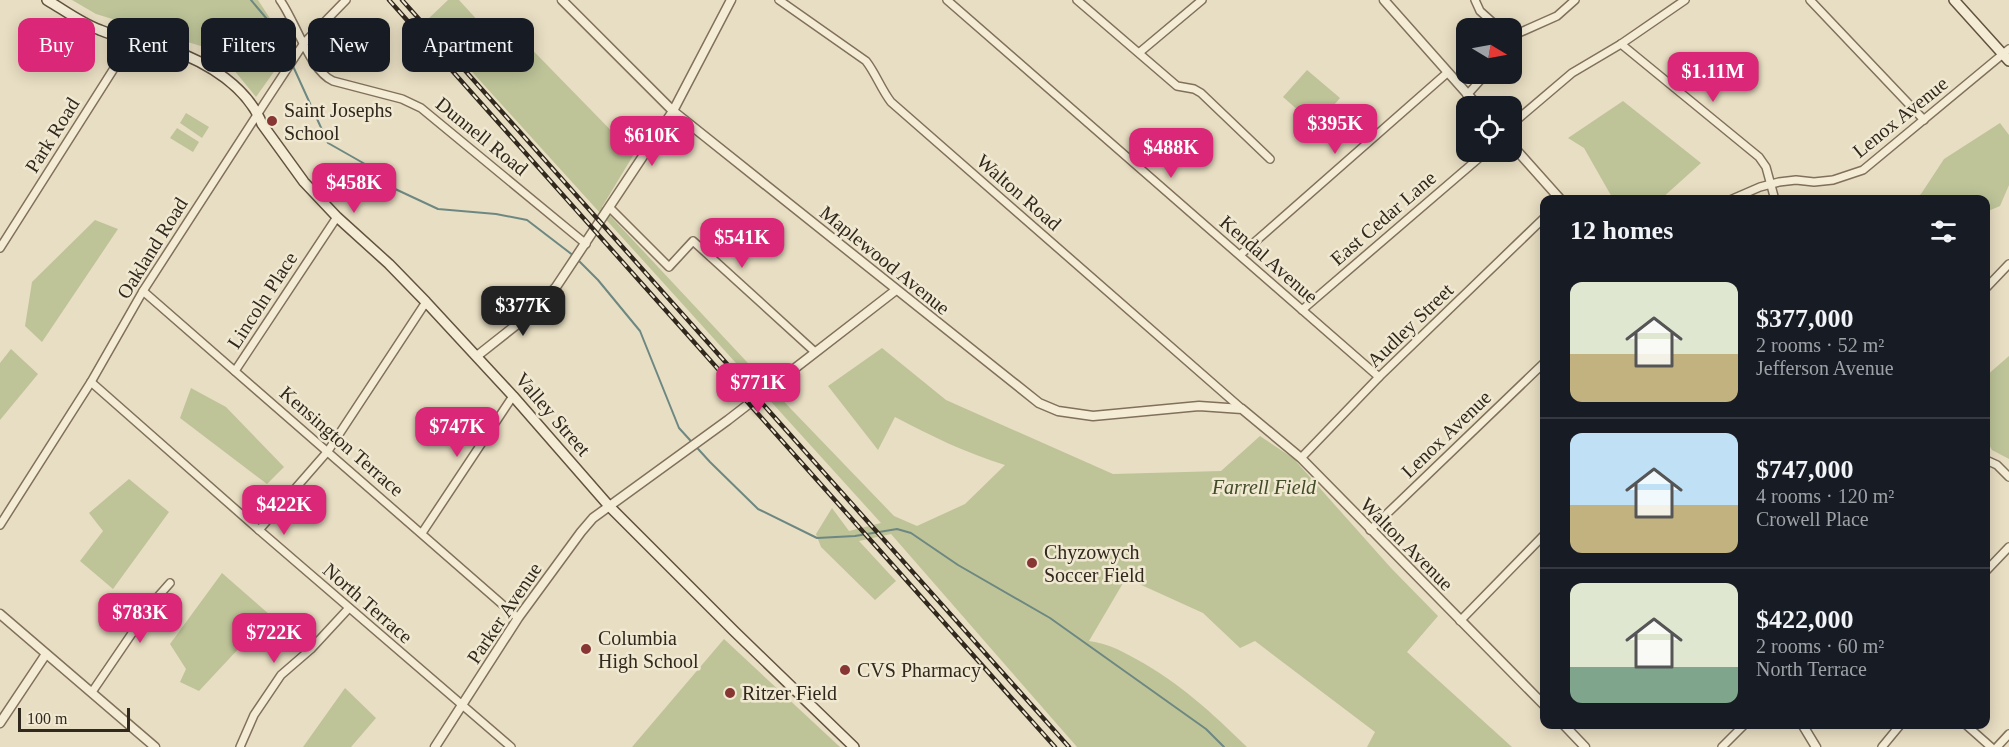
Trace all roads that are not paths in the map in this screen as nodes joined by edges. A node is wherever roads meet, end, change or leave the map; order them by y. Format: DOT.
graph roads {
  1 [pos="47,0"];
  2 [pos="280,0"];
  3 [pos="346,0"];
  4 [pos="562,0"];
  5 [pos="731,0"];
  6 [pos="779,0"];
  7 [pos="947,0"];
  8 [pos="1077,0"];
  9 [pos="1202,0"];
  10 [pos="1384,0"];
  11 [pos="1475,0"];
  12 [pos="1575,0"];
  13 [pos="1685,0"];
  14 [pos="1810,0"];
  15 [pos="1954,0"];
  16 [pos="1488,18"];
  17 [pos="107,32"];
  18 [pos="1522,32"];
  19 [pos="304,43"];
  20 [pos="1622,44"];
  21 [pos="1140,52"];
  22 [pos="2007,55"];
  23 [pos="189,58"];
  24 [pos="112,72"];
  25 [pos="1447,73"];
  26 [pos="1477,84"];
  27 [pos="1467,95"];
  28 [pos="673,111"];
  29 [pos="258,113"];
  30 [pos="1522,116"];
  31 [pos="1924,120"];
  32 [pos="1522,156"];
  33 [pos="1270,159"];
  34 [pos="1474,162"];
  35 [pos="1769,184"];
  36 [pos="1557,195"];
  37 [pos="1742,195"];
  38 [pos="1773,195"];
  39 [pos="610,208"];
  40 [pos="337,217"];
  41 [pos="1540,222"];
  42 [pos="586,244"];
  43 [pos="0,248"];
  44 [pos="1240,255"];
  45 [pos="2009,264"];
  46 [pos="1990,284"];
  47 [pos="896,290"];
  48 [pos="143,291"];
  49 [pos="426,302"];
  50 [pos="1302,310"];
  51 [pos="815,352"];
  52 [pos="477,356"];
  53 [pos="1540,367"];
  54 [pos="235,371"];
  55 [pos="1379,378"];
  56 [pos="91,382"];
  57 [pos="513,396"];
  58 [pos="1242,409"];
  59 [pos="328,450"];
  60 [pos="1301,458"];
  61 [pos="1990,462"];
  62 [pos="2009,477"];
  63 [pos="609,506"];
  64 [pos="0,525"];
  65 [pos="259,530"];
  66 [pos="1370,530"];
  67 [pos="422,533"];
  68 [pos="1540,539"];
  69 [pos="2009,547"];
  70 [pos="1990,567"];
  71 [pos="170,583"];
  72 [pos="349,608"];
  73 [pos="0,614"];
  74 [pos="518,618"];
  75 [pos="1460,621"];
  76 [pos="46,654"];
  77 [pos="92,692"];
  78 [pos="1540,701"];
  79 [pos="462,705"];
  80 [pos="0,723"];
  81 [pos="1568,729"];
  82 [pos="1739,729"];
  83 [pos="1805,729"];
  84 [pos="1898,729"];
  85 [pos="1971,729"];
  86 [pos="2009,734"];
  87 [pos="155,747"];
  88 [pos="240,747"];
  89 [pos="435,747"];
  90 [pos="511,747"];
  91 [pos="854,747"];
  92 [pos="1585,747"];
  93 [pos="1722,747"];
  94 [pos="1816,747"];
  95 [pos="1882,747"];
  96 [pos="1991,747"];
  97 [pos="1997,747"];
  1 -- 17 [label="main road, Valley Street"];
  2 -- 19 [label="street, Dunnell Road"];
  3 -- 19 [label="street, Oakland Road"];
  4 -- 28 [label="street, Maplewood Avenue"];
  5 -- 28 [label="street"];
  6 -- 58 [label="street, Walton Road"];
  7 -- 44 [label="street, Kendal Avenue"];
  8 -- 21 [label="street"];
  9 -- 21 [label="street"];
  10 -- 25 [label="street"];
  11 -- 16 [label="street"];
  12 -- 18 [label="street"];
  13 -- 20 [label="street"];
  14 -- 31 [label="street"];
  15 -- 22 [label="main road"];
  19 -- 29 [label="street, Oakland Road"];
  19 -- 42 [label="street, Dunnell Road"];
  20 -- 30 [label="street"];
  20 -- 35 [label="street"];
  21 -- 33 [label="street"];
  22 -- 31 [label="street, Lenox Avenue"];
  23 -- 29 [label="main road, Valley Street"];
  24 -- 43 [label="street, Park Road"];
  25 -- 27 [label="street"];
  25 -- 44 [label="street"];
  26 -- 27 [label="street"];
  28 -- 39 [label="street"];
  28 -- 47 [label="street, Maplewood Avenue"];
  29 -- 40 [label="main road, Valley Street"];
  29 -- 48 [label="street, Oakland Road"];
  31 -- 35 [label="street, Lenox Avenue"];
  32 -- 36 [label="street"];
  34 -- 50 [label="street, East Cedar Lane"];
  35 -- 37 [label="street, Lenox Avenue"];
  35 -- 38 [label="street"];
  39 -- 42 [label="street"];
  39 -- 51 [label="street"];
  40 -- 49 [label="main road, Valley Street"];
  40 -- 54 [label="street, Lincoln Place"];
  41 -- 55 [label="street, Audley Street"];
  42 -- 52 [label="street"];
  44 -- 50 [label="street, Kendal Avenue"];
  45 -- 46 [label="street"];
  47 -- 51 [label="street, Parker Avenue"];
  47 -- 58 [label="street, Maplewood Avenue"];
  48 -- 54 [label="street, Kensington Terrace"];
  48 -- 56 [label="street, Oakland Road"];
  49 -- 52 [label="main road, Valley Street"];
  49 -- 59 [label="street"];
  50 -- 55 [label="street, Kendal Avenue"];
  51 -- 63 [label="street, Parker Avenue"];
  52 -- 57 [label="main road, Valley Street"];
  53 -- 66 [label="street, Lenox Avenue"];
  54 -- 59 [label="street, Kensington Terrace"];
  55 -- 60 [label="street, Audley Street"];
  56 -- 64 [label="street, Oakland Road"];
  56 -- 65 [label="street, North Terrace"];
  57 -- 63 [label="main road, Valley Street"];
  57 -- 67 [label="street"];
  58 -- 60 [label="street, Walton Avenue"];
  59 -- 65 [label="street"];
  59 -- 67 [label="street, Kensington Terrace"];
  60 -- 66 [label="street, Walton Avenue"];
  61 -- 62 [label="street"];
  63 -- 74 [label="street, Parker Avenue"];
  63 -- 91 [label="main road, Valley Street"];
  65 -- 72 [label="street, North Terrace"];
  66 -- 75 [label="street, Walton Avenue"];
  67 -- 74 [label="street, Kensington Terrace"];
  68 -- 75 [label="street"];
  69 -- 70 [label="street"];
  71 -- 77 [label="street"];
  72 -- 79 [label="street, North Terrace"];
  72 -- 88 [label="street"];
  73 -- 76 [label="street"];
  74 -- 79 [label="street, Parker Avenue"];
  75 -- 78 [label="street, Walton Avenue"];
  76 -- 77 [label="street"];
  76 -- 80 [label="street"];
  77 -- 87 [label="street"];
  79 -- 89 [label="street, Parker Avenue"];
  79 -- 90 [label="street, North Terrace"];
  81 -- 92 [label="street"];
  82 -- 93 [label="street"];
  83 -- 94 [label="street"];
  84 -- 95 [label="street"];
  85 -- 96 [label="street"];
  86 -- 97 [label="street"];
}
